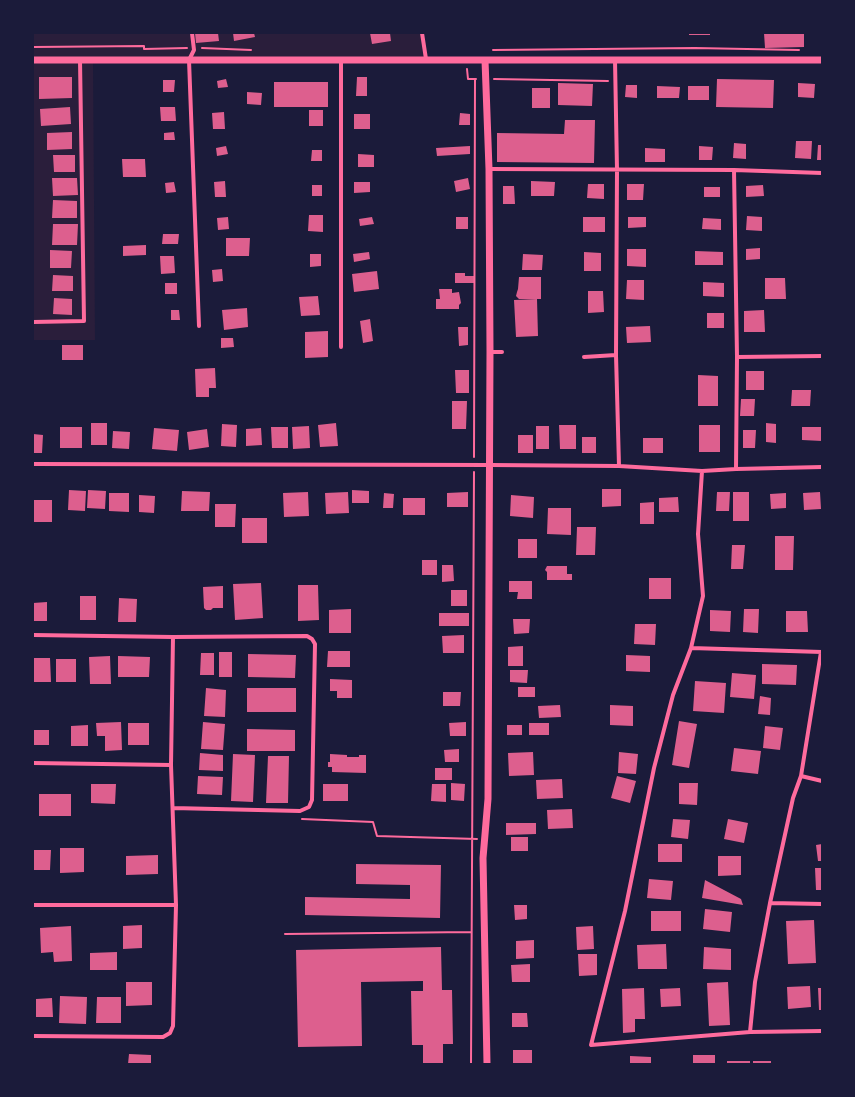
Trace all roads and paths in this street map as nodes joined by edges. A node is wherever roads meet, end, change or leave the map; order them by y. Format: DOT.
graph roads {
  1 [pos="192,33"];
  2 [pos="422,33"];
  3 [pos="426,59"];
  4 [pos="33,60"];
  5 [pos="80,60"];
  6 [pos="189,60"];
  7 [pos="341,60"];
  8 [pos="485,60"];
  9 [pos="615,60"];
  10 [pos="822,60"];
  11 [pos="475,78"];
  12 [pos="468,79"];
  13 [pos="486,79"];
  14 [pos="615,81"];
  15 [pos="489,169"];
  16 [pos="617,170"];
  17 [pos="734,170"];
  18 [pos="822,173"];
  19 [pos="33,322"];
  20 [pos="199,326"];
  21 [pos="341,347"];
  22 [pos="490,352"];
  23 [pos="502,352"];
  24 [pos="616,355"];
  25 [pos="822,356"];
  26 [pos="584,357"];
  27 [pos="737,357"];
  28 [pos="33,464"];
  29 [pos="474,465"];
  30 [pos="490,465"];
  31 [pos="619,466"];
  32 [pos="822,467"];
  33 [pos="736,469"];
  34 [pos="702,471"];
  35 [pos="33,635"];
  36 [pos="174,637"];
  37 [pos="691,648"];
  38 [pos="822,652"];
  39 [pos="33,763"];
  40 [pos="171,765"];
  41 [pos="801,776"];
  42 [pos="822,781"];
  43 [pos="173,808"];
  44 [pos="296,819"];
  45 [pos="472,839"];
  46 [pos="484,840"];
  47 [pos="770,903"];
  48 [pos="822,904"];
  49 [pos="33,905"];
  50 [pos="176,905"];
  51 [pos="471,932"];
  52 [pos="484,932"];
  53 [pos="285,934"];
  54 [pos="822,1031"];
  55 [pos="750,1032"];
  56 [pos="33,1036"];
  57 [pos="471,1064"];
  58 [pos="487,1064"];
  1 -- 6 [label="street"];
  2 -- 3 [label="street"];
  3 -- 7 [label="street"];
  3 -- 8 [label="street"];
  4 -- 5 [label="street"];
  5 -- 6 [label="street"];
  5 -- 19 [label="street"];
  6 -- 7 [label="street"];
  6 -- 20 [label="street"];
  7 -- 21 [label="street"];
  8 -- 9 [label="street"];
  8 -- 13 [label="street"];
  9 -- 10 [label="street"];
  9 -- 14 [label="street"];
  11 -- 12 [label="path"];
  11 -- 13 [label="path"];
  11 -- 29 [label="path"];
  13 -- 14 [label="path"];
  13 -- 15 [label="street"];
  14 -- 16 [label="street"];
  15 -- 16 [label="street"];
  15 -- 22 [label="street"];
  16 -- 17 [label="street"];
  16 -- 24 [label="street"];
  17 -- 18 [label="street"];
  17 -- 27 [label="street"];
  22 -- 23 [label="street"];
  22 -- 30 [label="street"];
  24 -- 26 [label="street"];
  24 -- 31 [label="street"];
  25 -- 27 [label="street"];
  27 -- 33 [label="street"];
  28 -- 29 [label="street"];
  29 -- 30 [label="street"];
  29 -- 45 [label="path"];
  30 -- 31 [label="street"];
  30 -- 46 [label="street"];
  31 -- 34 [label="street"];
  32 -- 33 [label="street"];
  33 -- 34 [label="street"];
  34 -- 37 [label="street"];
  35 -- 36 [label="street"];
  36 -- 40 [label="street"];
  36 -- 43 [label="street"];
  37 -- 38 [label="street"];
  37 -- 55 [label="street"];
  38 -- 41 [label="street"];
  39 -- 40 [label="street"];
  40 -- 43 [label="street"];
  41 -- 42 [label="street"];
  41 -- 47 [label="street"];
  43 -- 50 [label="street"];
  44 -- 45 [label="path"];
  45 -- 46 [label="path"];
  45 -- 51 [label="path"];
  46 -- 52 [label="street"];
  47 -- 48 [label="street"];
  47 -- 55 [label="street"];
  49 -- 50 [label="street"];
  50 -- 56 [label="street"];
  51 -- 52 [label="path"];
  51 -- 53 [label="path"];
  51 -- 57 [label="path"];
  52 -- 58 [label="street"];
  54 -- 55 [label="street"];
}
